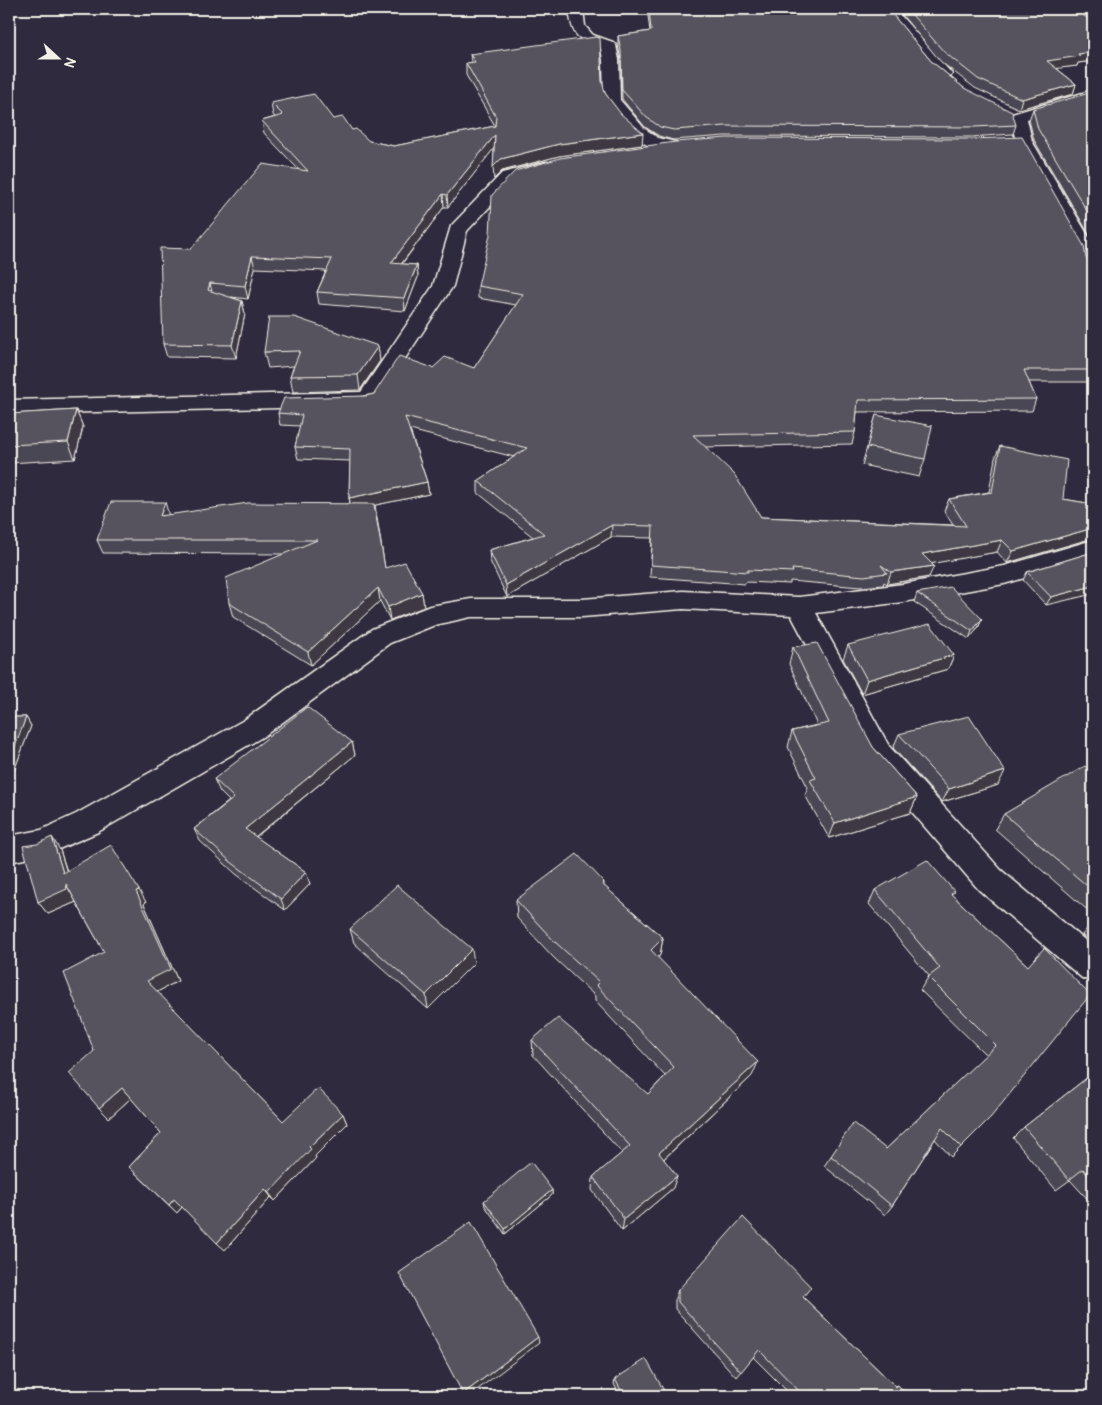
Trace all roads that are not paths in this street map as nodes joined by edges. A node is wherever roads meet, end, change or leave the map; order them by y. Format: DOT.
graph roads {
  1 [pos="576,9"];
  2 [pos="888,9"];
  3 [pos="955,82"];
  4 [pos="1093,95"];
  5 [pos="1001,109"];
  6 [pos="1018,117"];
  7 [pos="635,153"];
  8 [pos="559,163"];
  9 [pos="1093,269"];
  10 [pos="9,407"];
  11 [pos="1093,549"];
  12 [pos="799,606"];
  13 [pos="9,849"];
  14 [pos="1093,967"];
  1 -- 7 [label="street"];
  2 -- 3 [label="street"];
  4 -- 6 [label="street"];
  5 -- 6 [label="street"];
  6 -- 9 [label="street"];
  8 -- 10 [label="street"];
  11 -- 12 [label="street"];
  12 -- 13 [label="street"];
  12 -- 14 [label="street"];
}
